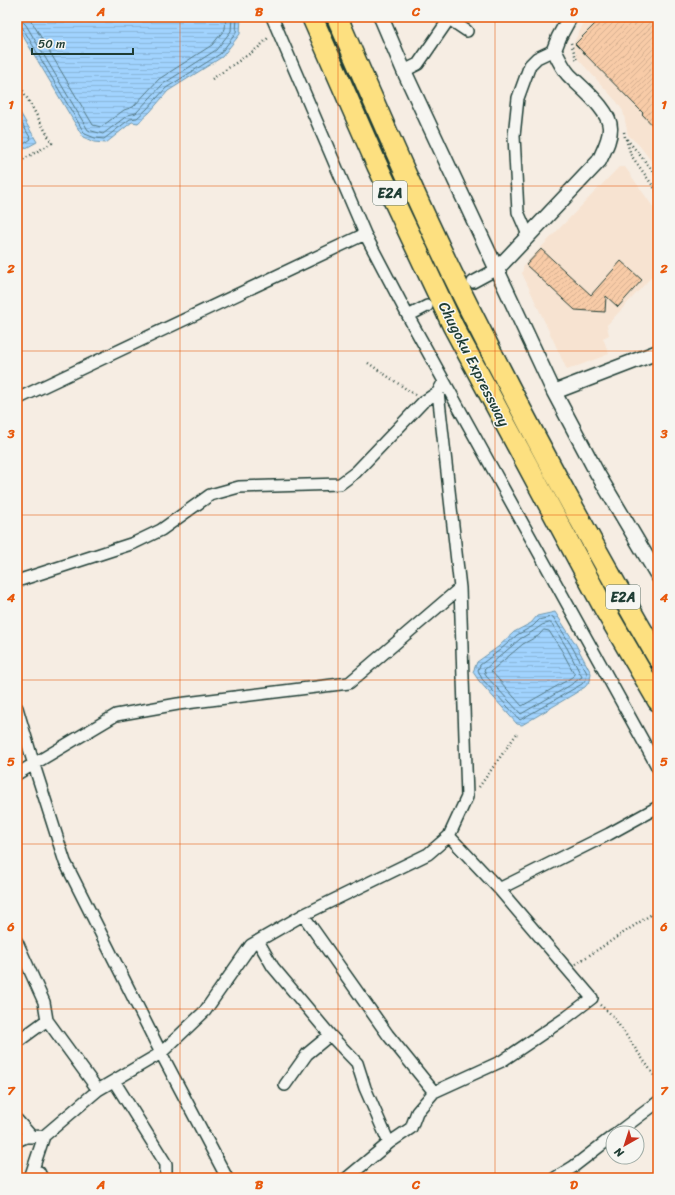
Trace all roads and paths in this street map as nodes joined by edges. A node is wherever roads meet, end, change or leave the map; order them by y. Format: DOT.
graph roads {
  1 [pos="272,17"];
  2 [pos="312,17"];
  3 [pos="337,17"];
  4 [pos="381,17"];
  5 [pos="570,17"];
  6 [pos="277,29"];
  7 [pos="467,31"];
  8 [pos="554,50"];
  9 [pos="404,71"];
  10 [pos="212,79"];
  11 [pos="17,80"];
  12 [pos="625,137"];
  13 [pos="17,163"];
  14 [pos="658,193"];
  15 [pos="365,234"];
  16 [pos="528,235"];
  17 [pos="497,269"];
  18 [pos="473,282"];
  19 [pos="426,306"];
  20 [pos="408,316"];
  21 [pos="658,352"];
  22 [pos="368,363"];
  23 [pos="444,381"];
  24 [pos="438,392"];
  25 [pos="554,392"];
  26 [pos="17,399"];
  27 [pos="423,402"];
  28 [pos="658,576"];
  29 [pos="17,581"];
  30 [pos="460,588"];
  31 [pos="656,653"];
  32 [pos="658,701"];
  33 [pos="17,708"];
  34 [pos="518,732"];
  35 [pos="34,765"];
  36 [pos="658,768"];
  37 [pos="17,774"];
  38 [pos="467,798"];
  39 [pos="658,807"];
  40 [pos="449,836"];
  41 [pos="499,889"];
  42 [pos="658,910"];
  43 [pos="303,915"];
  44 [pos="258,941"];
  45 [pos="17,942"];
  46 [pos="568,970"];
  47 [pos="592,998"];
  48 [pos="47,1020"];
  49 [pos="330,1035"];
  50 [pos="17,1042"];
  51 [pos="161,1053"];
  52 [pos="114,1081"];
  53 [pos="658,1081"];
  54 [pos="284,1085"];
  55 [pos="98,1090"];
  56 [pos="434,1092"];
  57 [pos="658,1102"];
  58 [pos="17,1120"];
  59 [pos="628,1125"];
  60 [pos="44,1136"];
  61 [pos="32,1137"];
  62 [pos="17,1141"];
  63 [pos="389,1142"];
  64 [pos="605,1142"];
  65 [pos="32,1174"];
  66 [pos="42,1178"];
  67 [pos="166,1178"];
  68 [pos="227,1178"];
  69 [pos="346,1178"];
  70 [pos="555,1178"];
  1 -- 6 [label="street"];
  2 -- 32 [label="highway, Chugoku Expressway / E2A"];
  3 -- 31 [label="highway, Chugoku Expressway / E2A"];
  4 -- 9 [label="street"];
  5 -- 8 [label="street"];
  6 -- 10 [label="path"];
  6 -- 15 [label="street"];
  7 -- 9 [label="street"];
  8 -- 16 [label="street"];
  8 -- 16 [label="street"];
  9 -- 17 [label="street"];
  11 -- 13 [label="path"];
  12 -- 14 [label="path"];
  15 -- 20 [label="street"];
  15 -- 26 [label="street"];
  16 -- 17 [label="street"];
  17 -- 18 [label="street"];
  17 -- 25 [label="street"];
  19 -- 20 [label="street"];
  20 -- 23 [label="street"];
  21 -- 25 [label="street"];
  22 -- 27 [label="path"];
  23 -- 24 [label="street"];
  23 -- 36 [label="street"];
  24 -- 27 [label="street"];
  24 -- 30 [label="street"];
  25 -- 28 [label="street"];
  27 -- 29 [label="street"];
  30 -- 35 [label="street"];
  30 -- 38 [label="street"];
  33 -- 35 [label="street"];
  34 -- 38 [label="path"];
  35 -- 37 [label="street"];
  35 -- 51 [label="street"];
  38 -- 40 [label="street"];
  39 -- 41 [label="street"];
  40 -- 41 [label="street"];
  40 -- 43 [label="street"];
  41 -- 46 [label="street"];
  42 -- 46 [label="path"];
  43 -- 44 [label="street"];
  43 -- 56 [label="street"];
  44 -- 49 [label="street"];
  44 -- 51 [label="street"];
  45 -- 48 [label="street"];
  46 -- 47 [label="street"];
  47 -- 53 [label="path"];
  47 -- 56 [label="street"];
  48 -- 50 [label="street"];
  48 -- 55 [label="street"];
  49 -- 54 [label="street"];
  49 -- 63 [label="street"];
  51 -- 52 [label="street"];
  51 -- 68 [label="street"];
  52 -- 55 [label="street"];
  52 -- 67 [label="street"];
  55 -- 60 [label="street"];
  56 -- 63 [label="street"];
  57 -- 59 [label="street"];
  58 -- 61 [label="street"];
  60 -- 61 [label="street"];
  60 -- 65 [label="street"];
  61 -- 62 [label="street"];
  63 -- 69 [label="street"];
  64 -- 70 [label="street"];
  65 -- 66 [label="street"];
}
